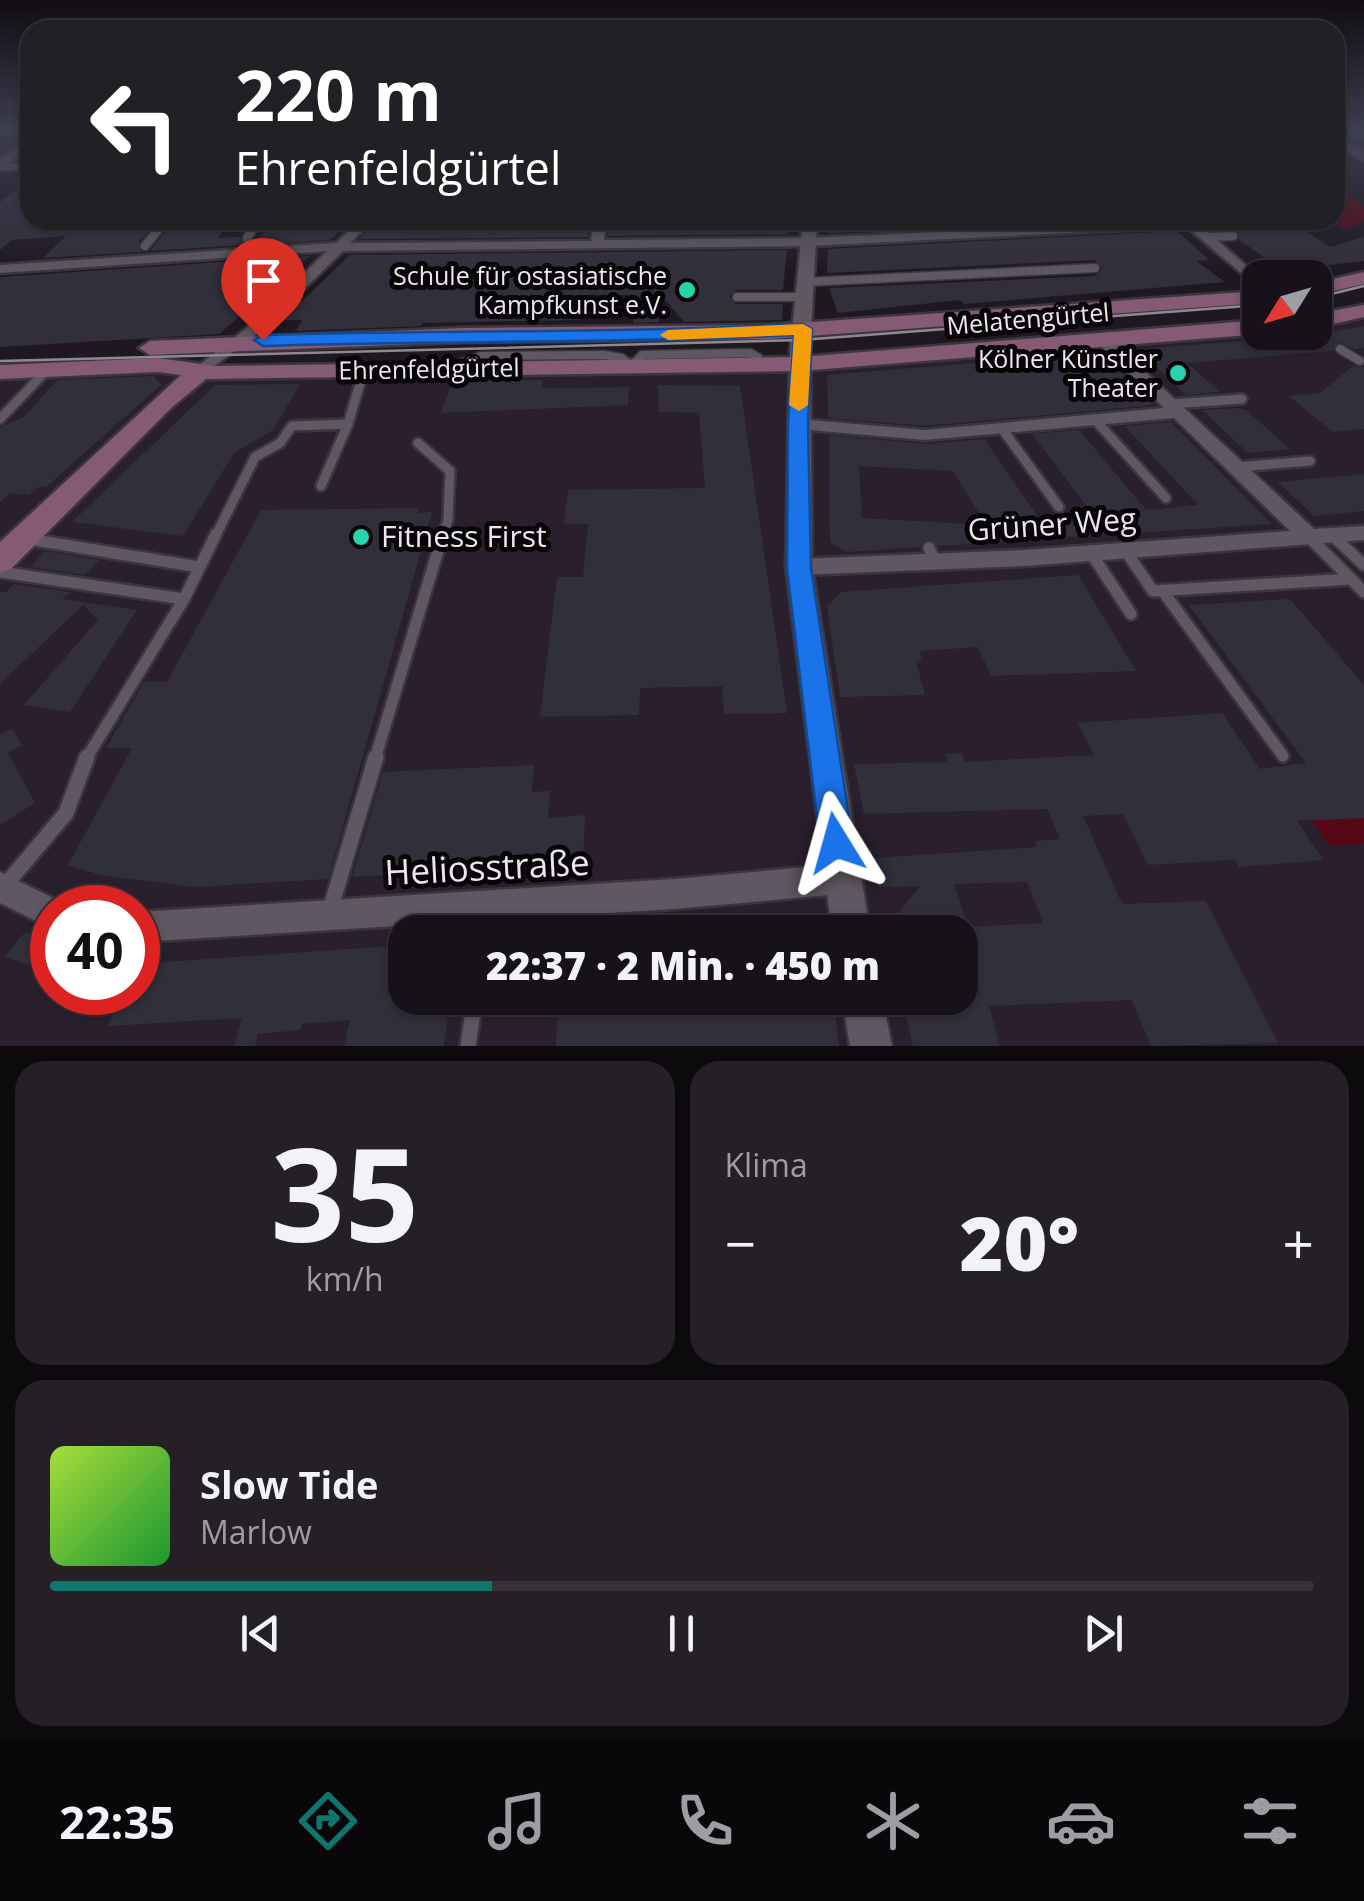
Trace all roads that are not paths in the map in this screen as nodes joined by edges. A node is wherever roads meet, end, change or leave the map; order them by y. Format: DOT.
graph roads {
  1 [pos="158,230"];
  2 [pos="252,230"];
  3 [pos="356,230"];
  4 [pos="599,230"];
  5 [pos="809,230"];
  6 [pos="1037,230"];
  7 [pos="1199,230"];
  8 [pos="1234,236"];
  9 [pos="1207,237"];
  10 [pos="247,239"];
  11 [pos="808,242"];
  12 [pos="597,244"];
  13 [pos="145,246"];
  14 [pos="338,247"];
  15 [pos="1094,268"];
  16 [pos="0,269"];
  17 [pos="1242,269"];
  18 [pos="1364,278"];
  19 [pos="1332,285"];
  20 [pos="805,290"];
  21 [pos="737,297"];
  22 [pos="1242,299"];
  23 [pos="1364,311"];
  24 [pos="1332,323"];
  25 [pos="1242,328"];
  26 [pos="803,329"];
  27 [pos="1103,340"];
  28 [pos="236,344"];
  29 [pos="1340,349"];
  30 [pos="1360,360"];
  31 [pos="800,364"];
  32 [pos="2,369"];
  33 [pos="47,370"];
  34 [pos="200,372"];
  35 [pos="359,374"];
  36 [pos="1242,399"];
  37 [pos="1176,408"];
  38 [pos="0,418"];
  39 [pos="1096,420"];
  40 [pos="348,424"];
  41 [pos="798,424"];
  42 [pos="1003,430"];
  43 [pos="418,443"];
  44 [pos="1310,461"];
  45 [pos="1236,467"];
  46 [pos="320,486"];
  47 [pos="1166,498"];
  48 [pos="1060,508"];
  49 [pos="1364,533"];
  50 [pos="1332,535"];
  51 [pos="1309,537"];
  52 [pos="11,550"];
  53 [pos="1125,550"];
  54 [pos="1091,553"];
  55 [pos="1364,565"];
  56 [pos="200,566"];
  57 [pos="799,568"];
  58 [pos="0,572"];
  59 [pos="1351,579"];
  60 [pos="1162,590"];
  61 [pos="1364,592"];
  62 [pos="184,599"];
  63 [pos="1131,614"];
  64 [pos="1282,756"];
  65 [pos="842,878"];
  66 [pos="1,888"];
  67 [pos="30,903"];
  68 [pos="329,914"];
  69 [pos="527,915"];
  70 [pos="848,915"];
  71 [pos="388,916"];
  72 [pos="160,926"];
  73 [pos="473,1015"];
  74 [pos="865,1015"];
  75 [pos="468,1046"];
  76 [pos="871,1046"];
  1 -- 13 [label="lane"];
  2 -- 10 [label="lane"];
  3 -- 14 [label="street"];
  4 -- 12 [label="street"];
  5 -- 11 [label="street"];
  6 -- 11 [label="street"];
  7 -- 9 [label="street"];
  8 -- 9 [label="lane"];
  9 -- 17 [label="street"];
  11 -- 12 [label="street"];
  11 -- 20 [label="street"];
  12 -- 14 [label="street"];
  14 -- 16 [label="street"];
  14 -- 28 [label="street"];
  15 -- 20 [label="lane"];
  18 -- 19 [label="main road"];
  20 -- 21 [label="lane"];
  20 -- 26 [label="street"];
  22 -- 26 [label="main road, Melatengürtel"];
  23 -- 24 [label="main road"];
  25 -- 27 [label="main road, Melatengürtel"];
  26 -- 28 [label="main road, Ehrenfeldgürtel"];
  26 -- 31 [label="street"];
  27 -- 31 [label="main road, Melatengürtel"];
  27 -- 37 [label="street"];
  28 -- 32 [label="main road, Ehrenfeldgürtel"];
  28 -- 34 [label="street"];
  29 -- 30 [label="lane"];
  31 -- 35 [label="main road, Ehrenfeldgürtel"];
  31 -- 41 [label="street"];
  32 -- 33 [label="main road, Ehrenfeldgürtel"];
  33 -- 34 [label="main road, Ehrenfeldgürtel"];
  33 -- 38 [label="lane"];
  34 -- 35 [label="main road, Ehrenfeldgürtel"];
  34 -- 52 [label="main road"];
  35 -- 40 [label="lane"];
  36 -- 37 [label="lane"];
  37 -- 39 [label="street"];
  37 -- 45 [label="street"];
  39 -- 42 [label="street"];
  39 -- 47 [label="lane"];
  40 -- 46 [label="lane"];
  40 -- 56 [label="lane"];
  41 -- 42 [label="street"];
  41 -- 57 [label="street"];
  42 -- 48 [label="lane"];
  43 -- 68 [label="lane"];
  44 -- 45 [label="lane"];
  45 -- 51 [label="street"];
  49 -- 50 [label="street, Grüner Weg"];
  50 -- 51 [label="street, Grüner Weg"];
  50 -- 55 [label="lane"];
  51 -- 53 [label="street, Grüner Weg"];
  51 -- 59 [label="lane"];
  52 -- 56 [label="lane"];
  53 -- 54 [label="street, Grüner Weg"];
  53 -- 60 [label="lane"];
  54 -- 57 [label="street, Grüner Weg"];
  54 -- 63 [label="lane"];
  56 -- 62 [label="lane"];
  57 -- 65 [label="street"];
  58 -- 62 [label="lane"];
  59 -- 60 [label="lane"];
  59 -- 61 [label="lane"];
  60 -- 64 [label="lane"];
  62 -- 66 [label="lane"];
  65 -- 69 [label="street, Heliosstraße"];
  65 -- 70 [label="street"];
  66 -- 67 [label="street"];
  68 -- 71 [label="street, Heliosstraße"];
  68 -- 72 [label="street, Heliosstraße"];
  73 -- 75 [label="lane"];
  74 -- 76 [label="street"];
}
